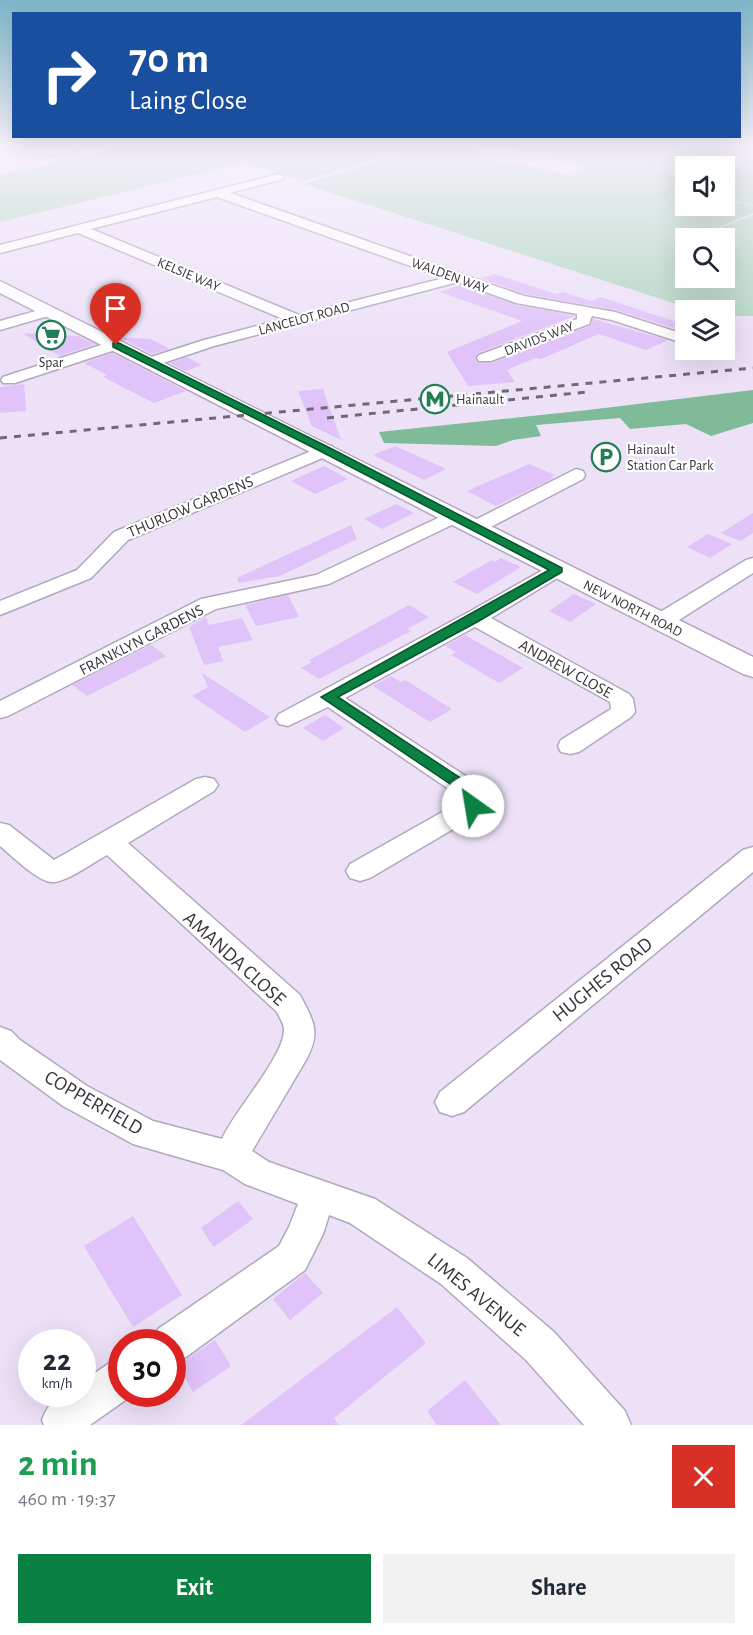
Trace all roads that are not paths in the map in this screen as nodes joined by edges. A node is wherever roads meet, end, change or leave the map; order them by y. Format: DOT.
graph roads {
  1 [pos="145,212"];
  2 [pos="270,212"];
  3 [pos="80,228"];
  4 [pos="0,249"];
  5 [pos="459,278"];
  6 [pos="0,286"];
  7 [pos="50,311"];
  8 [pos="585,311"];
  9 [pos="298,320"];
  10 [pos="0,326"];
  11 [pos="675,336"];
  12 [pos="116,345"];
  13 [pos="485,358"];
  14 [pos="151,362"];
  15 [pos="9,380"];
  16 [pos="326,450"];
  17 [pos="576,475"];
  18 [pos="465,522"];
  19 [pos="753,564"];
  20 [pos="557,570"];
  21 [pos="0,609"];
  22 [pos="475,618"];
  23 [pos="660,622"];
  24 [pos="753,668"];
  25 [pos="328,697"];
  26 [pos="0,711"];
  27 [pos="288,719"];
  28 [pos="570,746"];
  29 [pos="205,785"];
  30 [pos="0,832"];
  31 [pos="109,842"];
  32 [pos="753,857"];
  33 [pos="360,871"];
  34 [pos="0,1040"];
  35 [pos="452,1102"];
  36 [pos="232,1156"];
  37 [pos="318,1196"];
  38 [pos="186,1332"];
  39 [pos="108,1388"];
  40 [pos="62,1420"];
  41 [pos="611,1425"];
  1 -- 3 [label="street"];
  2 -- 5 [label="street, WALDEN WAY"];
  3 -- 4 [label="street"];
  3 -- 9 [label="street, KELSIE WAY"];
  5 -- 8 [label="street, WALDEN WAY"];
  5 -- 9 [label="street, LANCELOT ROAD"];
  6 -- 7 [label="street, NEW NORTH ROAD"];
  7 -- 10 [label="street"];
  7 -- 12 [label="street, NEW NORTH ROAD"];
  8 -- 11 [label="street, WALDEN WAY"];
  8 -- 13 [label="street, DAVIDS WAY"];
  9 -- 14 [label="street, LANCELOT ROAD"];
  12 -- 14 [label="street, NEW NORTH ROAD"];
  12 -- 15 [label="street"];
  14 -- 16 [label="street, NEW NORTH ROAD"];
  16 -- 18 [label="street, NEW NORTH ROAD"];
  16 -- 21 [label="street, THURLOW GARDENS"];
  17 -- 18 [label="street, FRANKLYN GARDENS"];
  18 -- 20 [label="street, NEW NORTH ROAD"];
  18 -- 26 [label="street, FRANKLYN GARDENS"];
  19 -- 23 [label="street"];
  20 -- 22 [label="street"];
  20 -- 23 [label="street, NEW NORTH ROAD"];
  22 -- 25 [label="street"];
  22 -- 28 [label="street, ANDREW CLOSE"];
  23 -- 24 [label="street, NEW NORTH ROAD"];
  25 -- 27 [label="street"];
  25 -- 33 [label="street"];
  29 -- 31 [label="street"];
  30 -- 31 [label="street"];
  31 -- 36 [label="street, AMANDA CLOSE"];
  32 -- 35 [label="street, HUGHES ROAD"];
  34 -- 36 [label="street, COPPERFIELD"];
  36 -- 37 [label="street, LIMES AVENUE"];
  37 -- 38 [label="street"];
  37 -- 41 [label="street, LIMES AVENUE"];
  39 -- 40 [label="street"];
}
